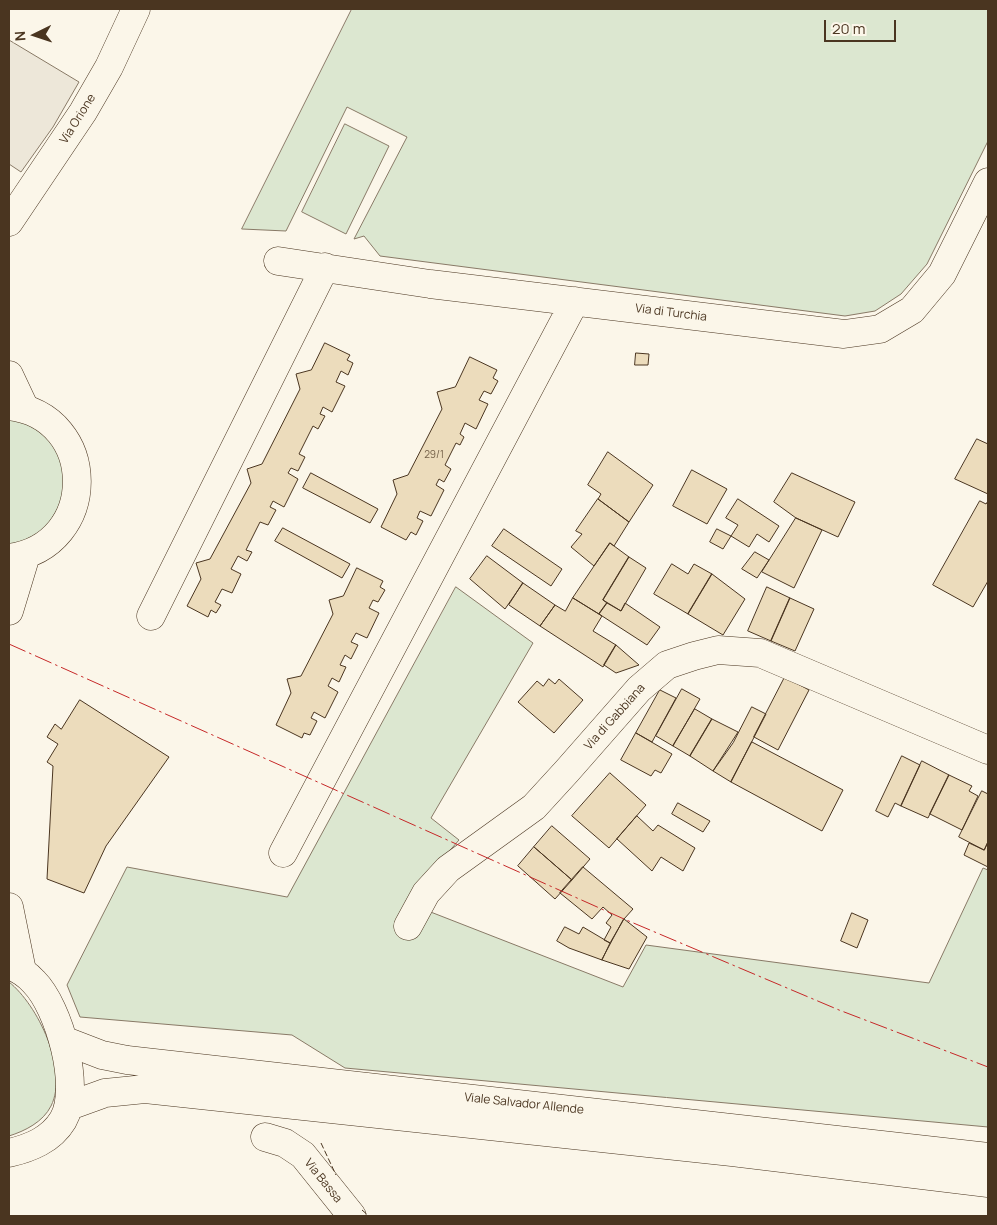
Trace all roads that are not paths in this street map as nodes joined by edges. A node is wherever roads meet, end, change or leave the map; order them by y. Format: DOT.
graph roads {
  1 [pos="136,9"];
  2 [pos="988,182"];
  3 [pos="9,222"];
  4 [pos="278,261"];
  5 [pos="325,267"];
  6 [pos="575,301"];
  7 [pos="9,375"];
  8 [pos="17,407"];
  9 [pos="17,556"];
  10 [pos="9,611"];
  11 [pos="151,616"];
  12 [pos="988,750"];
  13 [pos="283,853"];
  14 [pos="9,908"];
  15 [pos="408,926"];
  16 [pos="15,968"];
  17 [pos="63,1040"];
  18 [pos="68,1106"];
  19 [pos="265,1137"];
  20 [pos="12,1157"];
  21 [pos="988,1157"];
  22 [pos="988,1183"];
  23 [pos="352,1216"];
  1 -- 3 [label="street, Via Orione"];
  2 -- 6 [label="street, Via di Turchia"];
  4 -- 5 [label="street, Via di Turchia"];
  5 -- 6 [label="street, Via di Turchia"];
  5 -- 11 [label="street"];
  6 -- 13 [label="street"];
  7 -- 8 [label="street"];
  8 -- 9 [label="street"];
  9 -- 10 [label="street"];
  12 -- 15 [label="street, Via di Gabbiana"];
  14 -- 16 [label="street"];
  16 -- 17 [label="street"];
  17 -- 18 [label="street"];
  17 -- 21 [label="street, Viale Salvador Allende"];
  18 -- 20 [label="street"];
  18 -- 22 [label="street, Viale Salvador Allende"];
  19 -- 23 [label="street, Via Bassa"];
}
